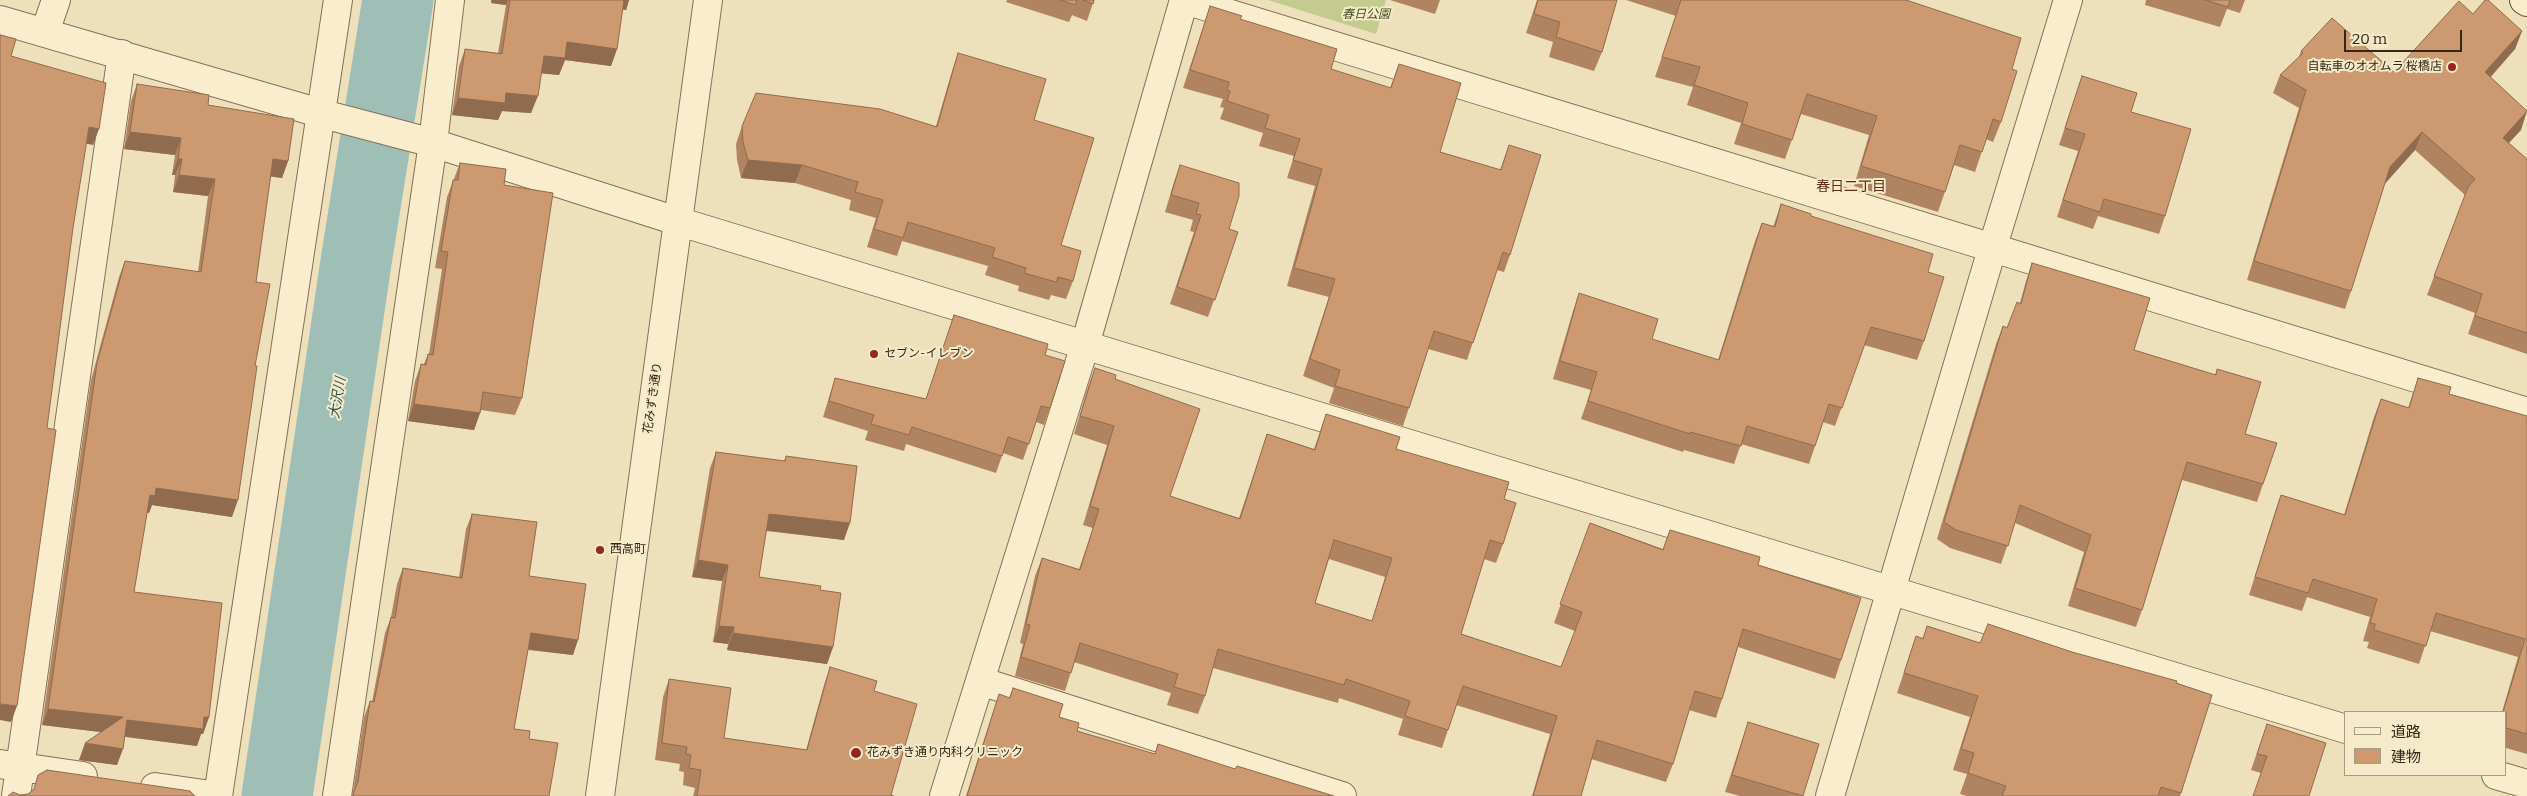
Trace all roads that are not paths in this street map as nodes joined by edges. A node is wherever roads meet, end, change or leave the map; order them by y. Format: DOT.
graph roads {
  1 [pos="56,0"];
  2 [pos="338,0"];
  3 [pos="450,0"];
  4 [pos="708,0"];
  5 [pos="1185,0"];
  6 [pos="2068,0"];
  7 [pos="0,20"];
  8 [pos="45,32"];
  9 [pos="122,54"];
  10 [pos="322,114"];
  11 [pos="432,143"];
  12 [pos="677,221"];
  13 [pos="1993,246"];
  14 [pos="1085,345"];
  15 [pos="2527,412"];
  16 [pos="1890,589"];
  17 [pos="980,681"];
  18 [pos="2344,728"];
  19 [pos="10,766"];
  20 [pos="2499,776"];
  21 [pos="2527,784"];
  22 [pos="16,796"];
  23 [pos="218,796"];
  24 [pos="337,796"];
  25 [pos="600,796"];
  26 [pos="944,796"];
  27 [pos="1342,796"];
  28 [pos="1830,796"];
  1 -- 8 [label="street"];
  2 -- 10 [label="street"];
  3 -- 11 [label="street"];
  4 -- 12 [label="street, 花みずき通り"];
  5 -- 13 [label="street"];
  5 -- 14 [label="street"];
  6 -- 13 [label="street"];
  7 -- 8 [label="street"];
  8 -- 9 [label="street"];
  9 -- 10 [label="street"];
  9 -- 19 [label="street"];
  10 -- 11 [label="street"];
  10 -- 23 [label="street"];
  11 -- 12 [label="street"];
  11 -- 24 [label="street"];
  12 -- 14 [label="street"];
  12 -- 25 [label="street, 花みずき通り"];
  13 -- 15 [label="street"];
  13 -- 16 [label="street"];
  14 -- 16 [label="street"];
  14 -- 17 [label="street"];
  16 -- 18 [label="street"];
  16 -- 28 [label="street"];
  17 -- 26 [label="street"];
  17 -- 27 [label="street"];
  19 -- 22 [label="street"];
  19 -- 23 [label="street"];
  20 -- 21 [label="street"];
}
